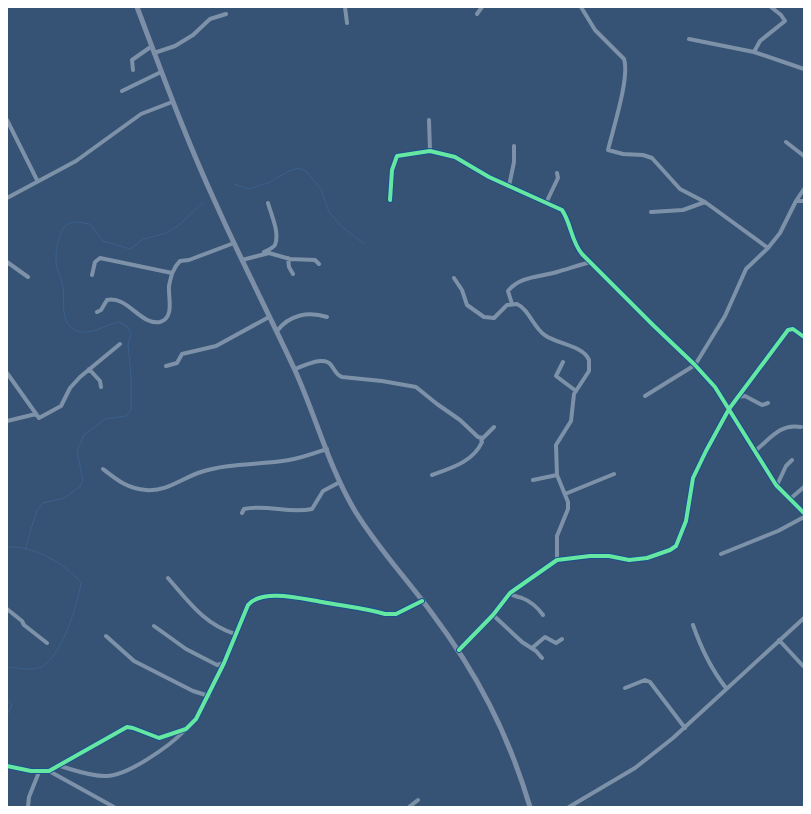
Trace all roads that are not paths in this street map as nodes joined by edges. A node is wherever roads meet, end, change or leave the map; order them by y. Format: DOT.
graph roads {
  1 [pos="137,7"];
  2 [pos="345,7"];
  3 [pos="482,7"];
  4 [pos="582,7"];
  5 [pos="771,7"];
  6 [pos="226,14"];
  7 [pos="477,14"];
  8 [pos="347,23"];
  9 [pos="689,39"];
  10 [pos="152,46"];
  11 [pos="754,52"];
  12 [pos="154,53"];
  13 [pos="804,69"];
  14 [pos="133,70"];
  15 [pos="161,72"];
  16 [pos="122,91"];
  17 [pos="172,102"];
  18 [pos="7,120"];
  19 [pos="429,120"];
  20 [pos="786,142"];
  21 [pos="514,146"];
  22 [pos="430,151"];
  23 [pos="804,156"];
  24 [pos="557,173"];
  25 [pos="37,180"];
  26 [pos="509,186"];
  27 [pos="804,189"];
  28 [pos="7,198"];
  29 [pos="390,200"];
  30 [pos="796,201"];
  31 [pos="804,201"];
  32 [pos="705,202"];
  33 [pos="268,203"];
  34 [pos="546,203"];
  35 [pos="650,212"];
  36 [pos="234,243"];
  37 [pos="768,248"];
  38 [pos="262,253"];
  39 [pos="288,258"];
  40 [pos="242,260"];
  41 [pos="7,262"];
  42 [pos="590,262"];
  43 [pos="319,264"];
  44 [pos="172,273"];
  45 [pos="293,274"];
  46 [pos="92,275"];
  47 [pos="28,277"];
  48 [pos="454,278"];
  49 [pos="512,304"];
  50 [pos="97,312"];
  51 [pos="269,317"];
  52 [pos="327,317"];
  53 [pos="277,331"];
  54 [pos="804,337"];
  55 [pos="120,344"];
  56 [pos="564,362"];
  57 [pos="695,364"];
  58 [pos="166,366"];
  59 [pos="89,369"];
  60 [pos="295,369"];
  61 [pos="7,373"];
  62 [pos="101,387"];
  63 [pos="576,391"];
  64 [pos="645,396"];
  65 [pos="737,397"];
  66 [pos="768,403"];
  67 [pos="729,409"];
  68 [pos="36,414"];
  69 [pos="7,420"];
  70 [pos="494,427"];
  71 [pos="800,427"];
  72 [pos="481,438"];
  73 [pos="327,449"];
  74 [pos="755,451"];
  75 [pos="792,460"];
  76 [pos="103,469"];
  77 [pos="614,474"];
  78 [pos="432,475"];
  79 [pos="557,475"];
  80 [pos="533,480"];
  81 [pos="340,482"];
  82 [pos="777,486"];
  83 [pos="804,487"];
  84 [pos="565,494"];
  85 [pos="790,499"];
  86 [pos="242,513"];
  87 [pos="804,513"];
  88 [pos="804,517"];
  89 [pos="722,554"];
  90 [pos="557,560"];
  91 [pos="168,578"];
  92 [pos="510,593"];
  93 [pos="422,601"];
  94 [pos="7,609"];
  95 [pos="493,614"];
  96 [pos="543,615"];
  97 [pos="804,618"];
  98 [pos="693,625"];
  99 [pos="154,626"];
  100 [pos="235,634"];
  101 [pos="106,636"];
  102 [pos="562,639"];
  103 [pos="779,640"];
  104 [pos="47,643"];
  105 [pos="532,648"];
  106 [pos="459,650"];
  107 [pos="542,658"];
  108 [pos="224,663"];
  109 [pos="804,667"];
  110 [pos="625,688"];
  111 [pos="726,688"];
  112 [pos="209,696"];
  113 [pos="685,728"];
  114 [pos="186,729"];
  115 [pos="7,766"];
  116 [pos="60,766"];
  117 [pos="49,771"];
  118 [pos="39,772"];
  119 [pos="418,800"];
  120 [pos="28,807"];
  121 [pos="114,807"];
  122 [pos="409,807"];
  123 [pos="530,807"];
  124 [pos="569,807"];
  1 -- 10 [label="main road"];
  2 -- 8 [label="street"];
  3 -- 7 [label="street"];
  4 -- 32 [label="street"];
  5 -- 11 [label="street"];
  6 -- 12 [label="street"];
  9 -- 11 [label="street"];
  10 -- 12 [label="main road"];
  10 -- 14 [label="street"];
  11 -- 13 [label="street"];
  12 -- 15 [label="main road"];
  15 -- 16 [label="street"];
  15 -- 17 [label="main road"];
  17 -- 25 [label="street"];
  17 -- 36 [label="main road"];
  18 -- 25 [label="street"];
  19 -- 22 [label="street"];
  20 -- 23 [label="street"];
  21 -- 26 [label="street"];
  22 -- 26 [label="street"];
  22 -- 29 [label="street"];
  24 -- 34 [label="street"];
  25 -- 28 [label="street"];
  26 -- 34 [label="street"];
  27 -- 30 [label="street"];
  30 -- 31 [label="street"];
  30 -- 37 [label="street"];
  32 -- 35 [label="street"];
  32 -- 37 [label="street"];
  33 -- 38 [label="street"];
  34 -- 42 [label="street"];
  36 -- 40 [label="main road"];
  36 -- 44 [label="street"];
  37 -- 57 [label="street"];
  38 -- 39 [label="street"];
  38 -- 40 [label="street"];
  39 -- 43 [label="street"];
  39 -- 45 [label="street"];
  40 -- 51 [label="main road"];
  41 -- 47 [label="street"];
  42 -- 49 [label="street"];
  42 -- 57 [label="street"];
  44 -- 46 [label="street"];
  44 -- 50 [label="street"];
  48 -- 49 [label="street"];
  49 -- 63 [label="street"];
  51 -- 53 [label="main road"];
  51 -- 58 [label="street"];
  52 -- 53 [label="street"];
  53 -- 60 [label="main road"];
  54 -- 65 [label="street"];
  55 -- 59 [label="street"];
  56 -- 63 [label="street"];
  57 -- 64 [label="street"];
  57 -- 67 [label="street"];
  59 -- 62 [label="street"];
  59 -- 68 [label="street"];
  60 -- 72 [label="street"];
  60 -- 73 [label="main road"];
  61 -- 68 [label="street"];
  63 -- 79 [label="street"];
  65 -- 66 [label="street"];
  65 -- 67 [label="street"];
  67 -- 74 [label="street"];
  67 -- 90 [label="street"];
  68 -- 69 [label="street"];
  70 -- 72 [label="street"];
  71 -- 74 [label="street"];
  72 -- 78 [label="street"];
  73 -- 76 [label="street"];
  73 -- 81 [label="main road"];
  74 -- 82 [label="street"];
  75 -- 82 [label="street"];
  77 -- 84 [label="street"];
  79 -- 80 [label="street"];
  79 -- 84 [label="street"];
  81 -- 86 [label="street"];
  81 -- 93 [label="main road"];
  82 -- 85 [label="street"];
  83 -- 85 [label="street"];
  84 -- 90 [label="street"];
  85 -- 87 [label="street"];
  88 -- 89 [label="street"];
  90 -- 92 [label="street"];
  91 -- 100 [label="street"];
  92 -- 95 [label="street"];
  92 -- 96 [label="street"];
  93 -- 100 [label="street"];
  93 -- 106 [label="main road"];
  94 -- 104 [label="street"];
  95 -- 105 [label="street"];
  95 -- 106 [label="street"];
  97 -- 103 [label="street"];
  98 -- 111 [label="street"];
  99 -- 108 [label="street"];
  100 -- 108 [label="street"];
  101 -- 112 [label="street"];
  102 -- 105 [label="street"];
  103 -- 109 [label="street"];
  103 -- 111 [label="street"];
  105 -- 107 [label="street"];
  106 -- 123 [label="main road"];
  108 -- 112 [label="street"];
  110 -- 113 [label="street"];
  111 -- 113 [label="street"];
  112 -- 114 [label="street"];
  113 -- 124 [label="street"];
  114 -- 116 [label="street"];
  114 -- 116 [label="street"];
  115 -- 118 [label="street"];
  116 -- 117 [label="street"];
  117 -- 118 [label="street"];
  117 -- 121 [label="street"];
  118 -- 120 [label="street"];
  119 -- 122 [label="street"];
}
